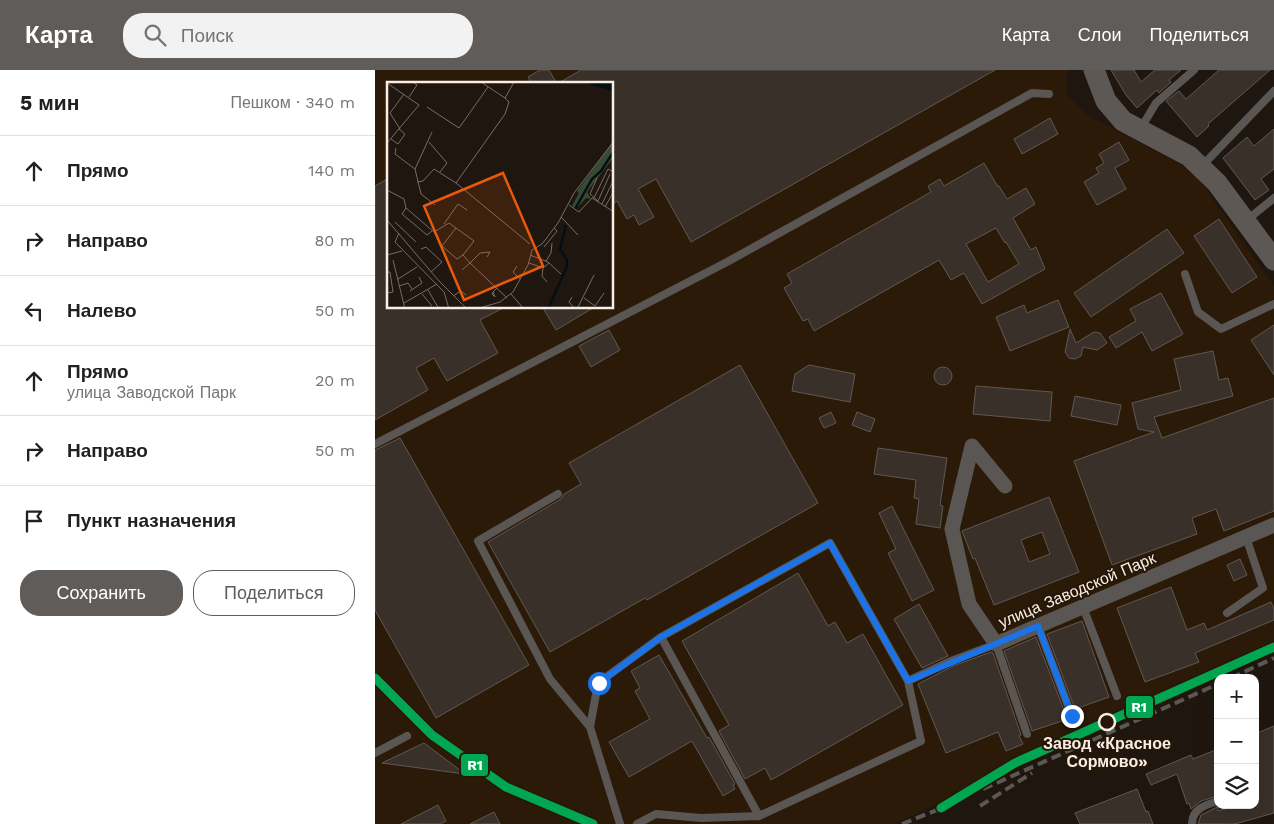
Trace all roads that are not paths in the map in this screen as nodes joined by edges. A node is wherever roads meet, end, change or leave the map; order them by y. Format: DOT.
graph roads {
  1 [pos="1094,70"];
  2 [pos="1194,70"];
  3 [pos="1274,91"];
  4 [pos="1049,94"];
  5 [pos="1140,130"];
  6 [pos="1201,168"];
  7 [pos="1274,198"];
  8 [pos="1245,221"];
  9 [pos="1274,260"];
  10 [pos="1185,274"];
  11 [pos="1274,304"];
  12 [pos="375,444"];
  13 [pos="1005,486"];
  14 [pos="558,494"];
  15 [pos="1274,525"];
  16 [pos="1245,537"];
  17 [pos="1083,607"];
  18 [pos="1227,613"];
  19 [pos="1038,626"];
  20 [pos="661,637"];
  21 [pos="996,644"];
  22 [pos="908,681"];
  23 [pos="1117,696"];
  24 [pos="1072,716"];
  25 [pos="590,727"];
  26 [pos="1027,734"];
  27 [pos="407,736"];
  28 [pos="375,753"];
  29 [pos="1214,802"];
  30 [pos="759,816"];
  31 [pos="620,824"];
  32 [pos="637,824"];
  33 [pos="1191,824"];
  1 -- 5 [label="street"];
  2 -- 5 [label="lane"];
  3 -- 6 [label="lane"];
  4 -- 12 [label="lane"];
  5 -- 6 [label="street"];
  6 -- 8 [label="street"];
  7 -- 8 [label="lane"];
  8 -- 9 [label="street"];
  10 -- 11 [label="lane"];
  13 -- 21 [label="street, улица Заводской Парк"];
  14 -- 25 [label="lane"];
  15 -- 16 [label="street, улица Заводской Парк"];
  16 -- 17 [label="street, улица Заводской Парк"];
  16 -- 18 [label="lane"];
  17 -- 19 [label="street, улица Заводской Парк"];
  17 -- 23 [label="lane"];
  19 -- 21 [label="street, улица Заводской Парк"];
  19 -- 24 [label="lane"];
  20 -- 22 [label="lane"];
  20 -- 25 [label="lane"];
  20 -- 30 [label="lane"];
  21 -- 22 [label="lane"];
  21 -- 26 [label="lane"];
  22 -- 30 [label="lane"];
  25 -- 31 [label="lane"];
  27 -- 28 [label="lane"];
  29 -- 33 [label="lane"];
  30 -- 32 [label="lane"];
}
